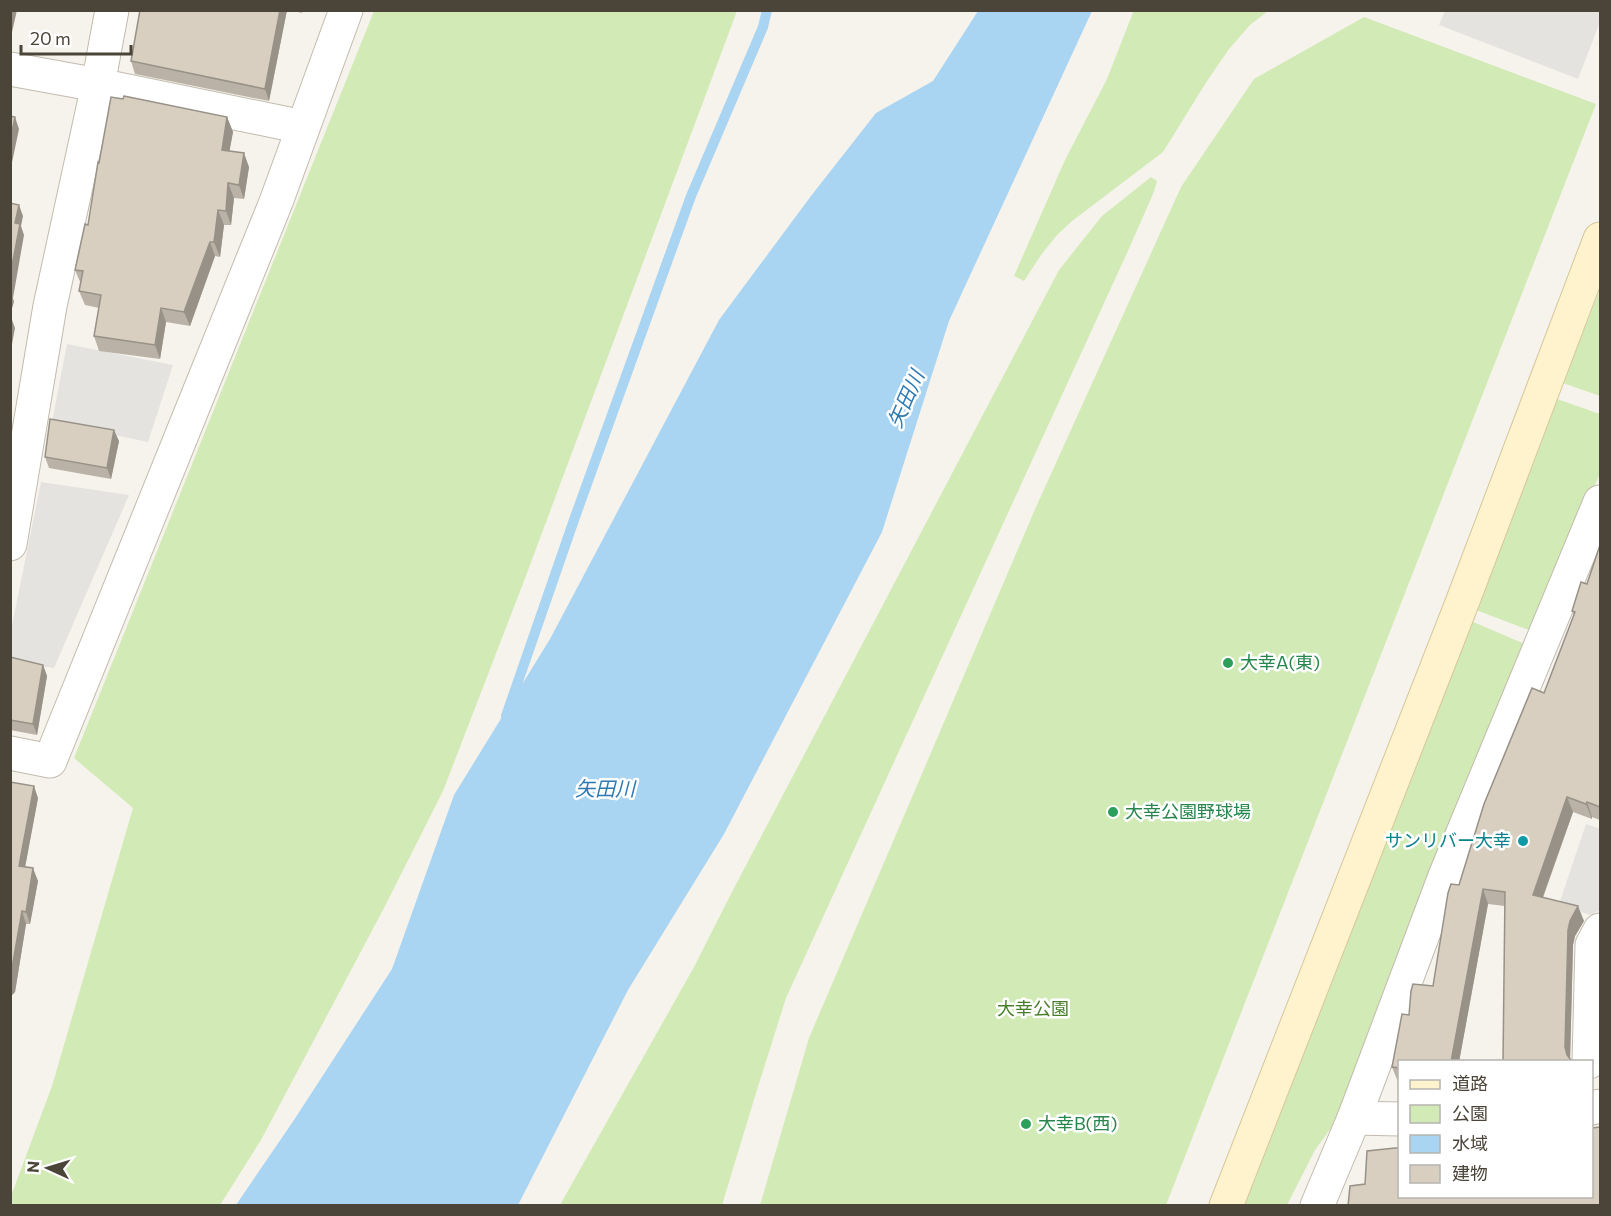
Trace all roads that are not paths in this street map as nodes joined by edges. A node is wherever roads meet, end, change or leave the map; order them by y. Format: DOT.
graph roads {
  1 [pos="112,10"];
  2 [pos="346,10"];
  3 [pos="10,69"];
  4 [pos="98,85"];
  5 [pos="303,127"];
  6 [pos="1600,239"];
  7 [pos="1600,502"];
  8 [pos="10,544"];
  9 [pos="10,753"];
  10 [pos="1600,930"];
  11 [pos="1589,1060"];
  12 [pos="1353,1118"];
  13 [pos="1398,1119"];
  14 [pos="1226,1206"];
  15 [pos="1296,1206"];
  16 [pos="1317,1206"];
  1 -- 4 [label="street"];
  2 -- 5 [label="street"];
  3 -- 4 [label="street"];
  4 -- 5 [label="street"];
  4 -- 8 [label="street"];
  5 -- 9 [label="street"];
  6 -- 14 [label="street"];
  7 -- 12 [label="street"];
  10 -- 11 [label="street"];
  12 -- 13 [label="street"];
  12 -- 15 [label="street"];
  12 -- 16 [label="street"];
}
